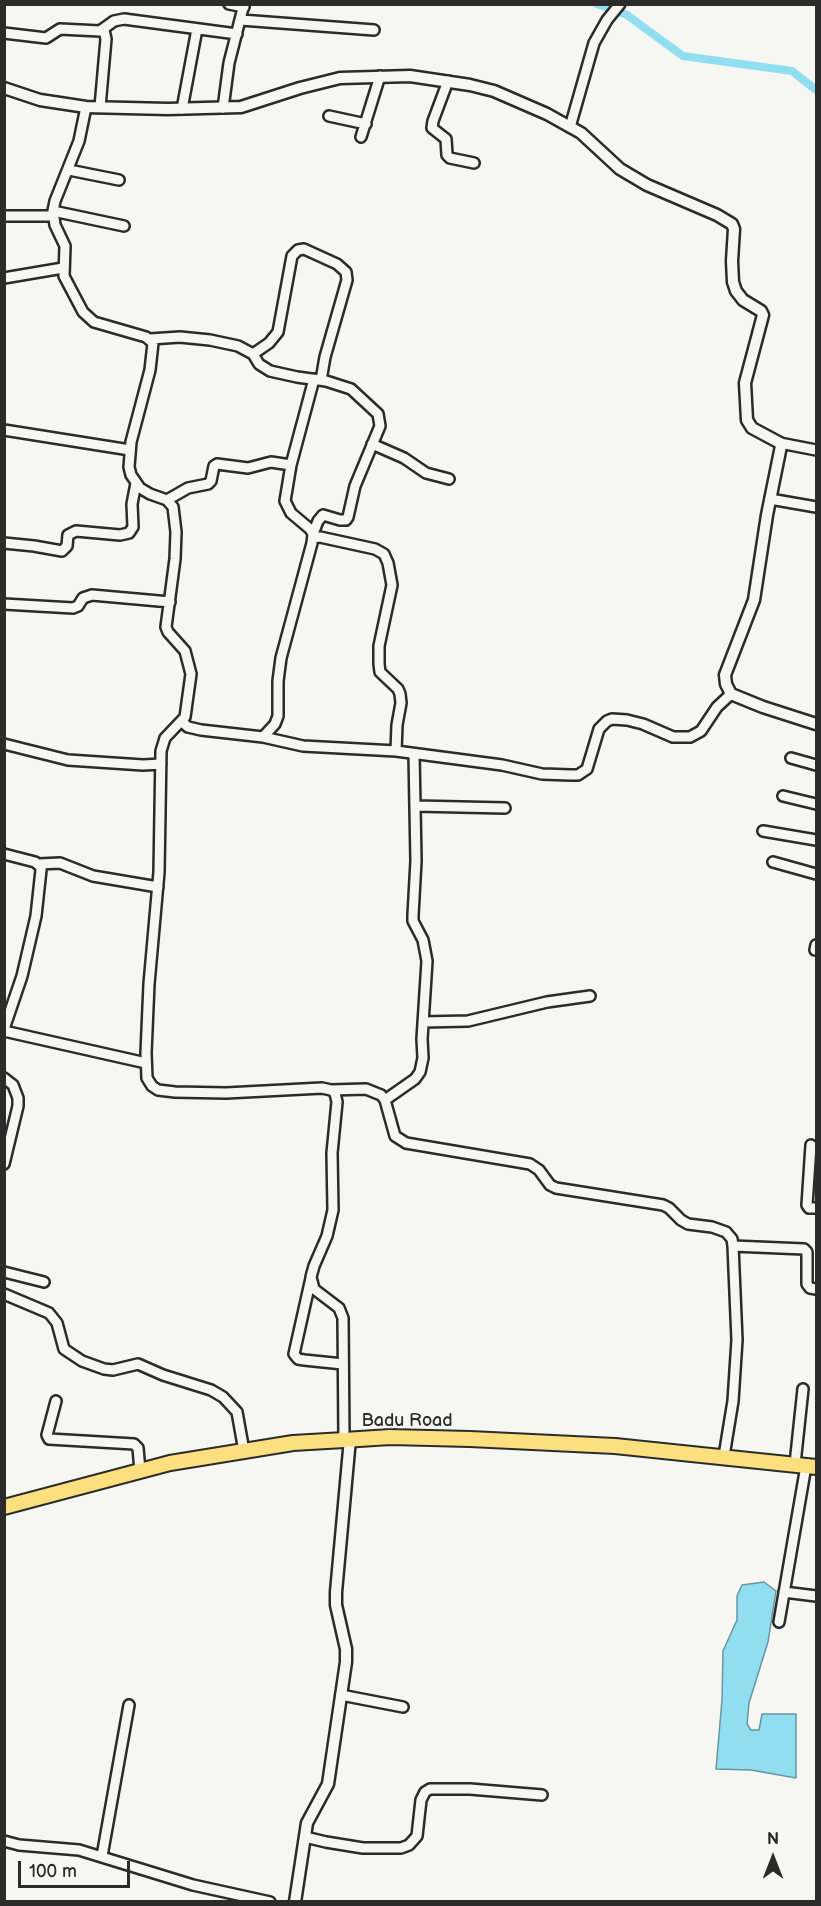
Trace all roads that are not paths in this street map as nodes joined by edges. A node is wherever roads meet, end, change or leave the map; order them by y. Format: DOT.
graph roads {
  1 [pos="229,4"];
  2 [pos="620,4"];
  3 [pos="244,6"];
  4 [pos="241,20"];
  5 [pos="197,29"];
  6 [pos="104,30"];
  7 [pos="374,30"];
  8 [pos="4,33"];
  9 [pos="237,34"];
  10 [pos="380,76"];
  11 [pos="448,81"];
  12 [pos="4,88"];
  13 [pos="86,107"];
  14 [pos="100,107"];
  15 [pos="223,108"];
  16 [pos="182,109"];
  17 [pos="329,116"];
  18 [pos="366,124"];
  19 [pos="570,127"];
  20 [pos="361,137"];
  21 [pos="474,163"];
  22 [pos="69,170"];
  23 [pos="119,180"];
  24 [pos="53,213"];
  25 [pos="4,216"];
  26 [pos="124,226"];
  27 [pos="63,268"];
  28 [pos="4,278"];
  29 [pos="150,339"];
  30 [pos="252,354"];
  31 [pos="317,380"];
  32 [pos="4,430"];
  33 [pos="780,443"];
  34 [pos="372,444"];
  35 [pos="130,450"];
  36 [pos="816,450"];
  37 [pos="291,465"];
  38 [pos="449,479"];
  39 [pos="136,483"];
  40 [pos="770,499"];
  41 [pos="166,500"];
  42 [pos="816,507"];
  43 [pos="313,536"];
  44 [pos="4,543"];
  45 [pos="170,602"];
  46 [pos="4,604"];
  47 [pos="731,694"];
  48 [pos="182,722"];
  49 [pos="816,724"];
  50 [pos="263,737"];
  51 [pos="4,744"];
  52 [pos="396,751"];
  53 [pos="414,754"];
  54 [pos="791,758"];
  55 [pos="161,764"];
  56 [pos="816,765"];
  57 [pos="783,796"];
  58 [pos="816,804"];
  59 [pos="416,806"];
  60 [pos="505,808"];
  61 [pos="763,831"];
  62 [pos="816,840"];
  63 [pos="4,854"];
  64 [pos="773,862"];
  65 [pos="39,864"];
  66 [pos="816,874"];
  67 [pos="158,887"];
  68 [pos="590,996"];
  69 [pos="423,1022"];
  70 [pos="4,1030"];
  71 [pos="146,1063"];
  72 [pos="4,1077"];
  73 [pos="331,1090"];
  74 [pos="385,1100"];
  75 [pos="811,1145"];
  76 [pos="4,1164"];
  77 [pos="816,1208"];
  78 [pos="733,1246"];
  79 [pos="4,1272"];
  80 [pos="311,1277"];
  81 [pos="44,1282"];
  82 [pos="816,1289"];
  83 [pos="4,1294"];
  84 [pos="343,1364"];
  85 [pos="803,1389"];
  86 [pos="56,1401"];
  87 [pos="347,1440"];
  88 [pos="244,1451"];
  89 [pos="724,1456"];
  90 [pos="806,1466"];
  91 [pos="140,1470"];
  92 [pos="4,1507"];
  93 [pos="784,1592"];
  94 [pos="816,1596"];
  95 [pos="779,1622"];
  96 [pos="341,1695"];
  97 [pos="129,1704"];
  98 [pos="403,1707"];
  99 [pos="542,1795"];
  100 [pos="305,1837"];
  101 [pos="4,1841"];
  102 [pos="102,1856"];
  103 [pos="270,1902"];
  104 [pos="296,1902"];
  1 -- 3 [label="street"];
  2 -- 19 [label="street"];
  3 -- 4 [label="street"];
  4 -- 7 [label="street"];
  4 -- 9 [label="street"];
  5 -- 6 [label="street"];
  5 -- 9 [label="street"];
  5 -- 16 [label="street"];
  6 -- 8 [label="street"];
  6 -- 14 [label="street"];
  9 -- 15 [label="street"];
  10 -- 11 [label="street"];
  10 -- 15 [label="street"];
  10 -- 18 [label="street"];
  11 -- 19 [label="street"];
  11 -- 21 [label="street"];
  12 -- 13 [label="street"];
  13 -- 14 [label="street"];
  13 -- 22 [label="street"];
  14 -- 16 [label="street"];
  15 -- 16 [label="street"];
  17 -- 18 [label="street"];
  18 -- 20 [label="street"];
  19 -- 33 [label="street"];
  22 -- 23 [label="street"];
  22 -- 24 [label="street"];
  24 -- 25 [label="street"];
  24 -- 26 [label="street"];
  24 -- 27 [label="street"];
  27 -- 28 [label="street"];
  27 -- 29 [label="street"];
  29 -- 30 [label="street"];
  29 -- 35 [label="street"];
  30 -- 31 [label="street"];
  30 -- 31 [label="street"];
  31 -- 34 [label="street"];
  31 -- 37 [label="street"];
  32 -- 35 [label="street"];
  33 -- 36 [label="street"];
  33 -- 40 [label="street"];
  34 -- 38 [label="street"];
  34 -- 43 [label="street"];
  35 -- 39 [label="street"];
  37 -- 41 [label="street"];
  37 -- 43 [label="street"];
  39 -- 41 [label="street"];
  39 -- 44 [label="street"];
  40 -- 42 [label="street"];
  40 -- 47 [label="street"];
  41 -- 45 [label="street"];
  43 -- 50 [label="street"];
  43 -- 52 [label="street"];
  45 -- 46 [label="street"];
  45 -- 48 [label="street"];
  47 -- 49 [label="street"];
  47 -- 53 [label="street"];
  48 -- 50 [label="street"];
  48 -- 55 [label="street"];
  50 -- 52 [label="street"];
  51 -- 55 [label="street"];
  52 -- 53 [label="street"];
  53 -- 59 [label="street"];
  54 -- 56 [label="street"];
  55 -- 67 [label="street"];
  57 -- 58 [label="street"];
  59 -- 60 [label="street"];
  59 -- 69 [label="street"];
  61 -- 62 [label="street"];
  63 -- 65 [label="street"];
  64 -- 66 [label="street"];
  65 -- 67 [label="street"];
  65 -- 70 [label="street"];
  67 -- 71 [label="street"];
  68 -- 69 [label="street"];
  69 -- 74 [label="street"];
  70 -- 71 [label="street"];
  71 -- 73 [label="street"];
  72 -- 76 [label="street"];
  73 -- 74 [label="street"];
  73 -- 80 [label="street"];
  74 -- 78 [label="street"];
  75 -- 77 [label="street"];
  78 -- 82 [label="street"];
  78 -- 89 [label="street"];
  79 -- 81 [label="street"];
  80 -- 84 [label="street"];
  80 -- 84 [label="street"];
  83 -- 88 [label="street"];
  84 -- 87 [label="street"];
  85 -- 90 [label="street"];
  86 -- 91 [label="street"];
  87 -- 88 [label="main road, Badu Road"];
  87 -- 89 [label="main road, Badu Road"];
  87 -- 96 [label="street"];
  88 -- 91 [label="main road, Badu Road"];
  89 -- 90 [label="main road, Badu Road"];
  90 -- 93 [label="street"];
  91 -- 92 [label="main road, Badu Road"];
  93 -- 94 [label="street"];
  93 -- 95 [label="street"];
  96 -- 98 [label="street"];
  96 -- 100 [label="street"];
  97 -- 102 [label="street"];
  99 -- 100 [label="street"];
  100 -- 104 [label="street"];
  101 -- 102 [label="street"];
  102 -- 103 [label="street"];
}
